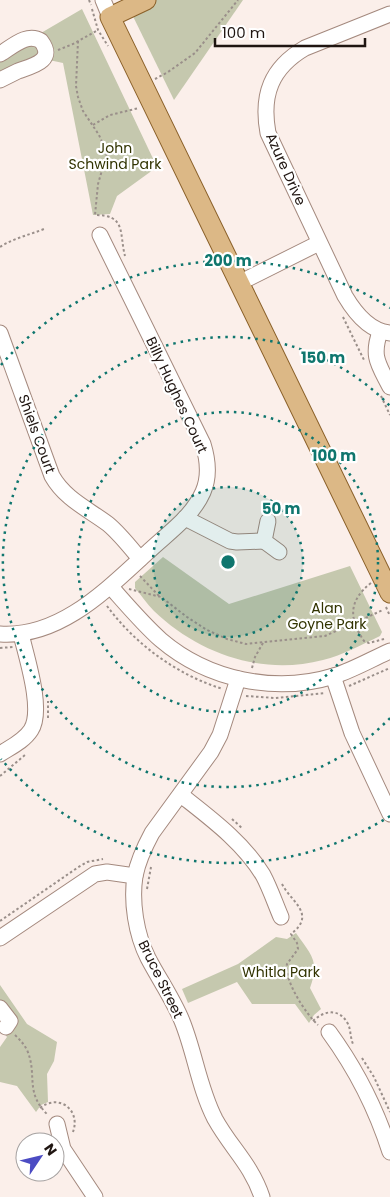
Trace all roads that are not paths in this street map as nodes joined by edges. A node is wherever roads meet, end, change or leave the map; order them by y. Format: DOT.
graph roads {
  1 [pos="103,0"];
  2 [pos="146,0"];
  3 [pos="390,14"];
  4 [pos="104,24"];
  5 [pos="0,54"];
  6 [pos="0,80"];
  7 [pos="100,235"];
  8 [pos="319,243"];
  9 [pos="239,283"];
  10 [pos="385,333"];
  11 [pos="0,334"];
  12 [pos="384,388"];
  13 [pos="185,518"];
  14 [pos="268,521"];
  15 [pos="264,540"];
  16 [pos="279,552"];
  17 [pos="135,563"];
  18 [pos="119,590"];
  19 [pos="386,602"];
  20 [pos="0,634"];
  21 [pos="21,634"];
  22 [pos="389,645"];
  23 [pos="333,676"];
  24 [pos="242,690"];
  25 [pos="0,754"];
  26 [pos="181,795"];
  27 [pos="390,814"];
  28 [pos="135,876"];
  29 [pos="281,917"];
  30 [pos="0,938"];
  31 [pos="0,1008"];
  32 [pos="6,1027"];
  33 [pos="328,1032"];
  34 [pos="57,1124"];
  35 [pos="390,1152"];
  36 [pos="95,1197"];
  37 [pos="262,1197"];
  1 -- 4 [label="street"];
  2 -- 4 [label="main road"];
  3 -- 8 [label="street, Azure Drive"];
  4 -- 9 [label="main road"];
  5 -- 6 [label="street"];
  7 -- 13 [label="street, Billy Hughes Court"];
  8 -- 9 [label="street"];
  8 -- 10 [label="street, Azure Drive"];
  9 -- 19 [label="main road"];
  10 -- 12 [label="street"];
  11 -- 17 [label="street, Shiels Court"];
  13 -- 15 [label="street"];
  13 -- 17 [label="street, Billy Hughes Court"];
  14 -- 15 [label="street"];
  15 -- 16 [label="street"];
  17 -- 18 [label="street, Billy Hughes Court"];
  18 -- 21 [label="street, Billy Hughes Court"];
  18 -- 24 [label="street"];
  20 -- 21 [label="street, Billy Hughes Court"];
  21 -- 25 [label="street"];
  22 -- 23 [label="street"];
  23 -- 24 [label="street"];
  23 -- 27 [label="street"];
  24 -- 26 [label="street, Bruce Street"];
  26 -- 28 [label="street, Bruce Street"];
  26 -- 29 [label="street"];
  28 -- 30 [label="street"];
  28 -- 37 [label="street, Bruce Street"];
  31 -- 32 [label="street"];
  33 -- 35 [label="street"];
  34 -- 36 [label="street"];
}
